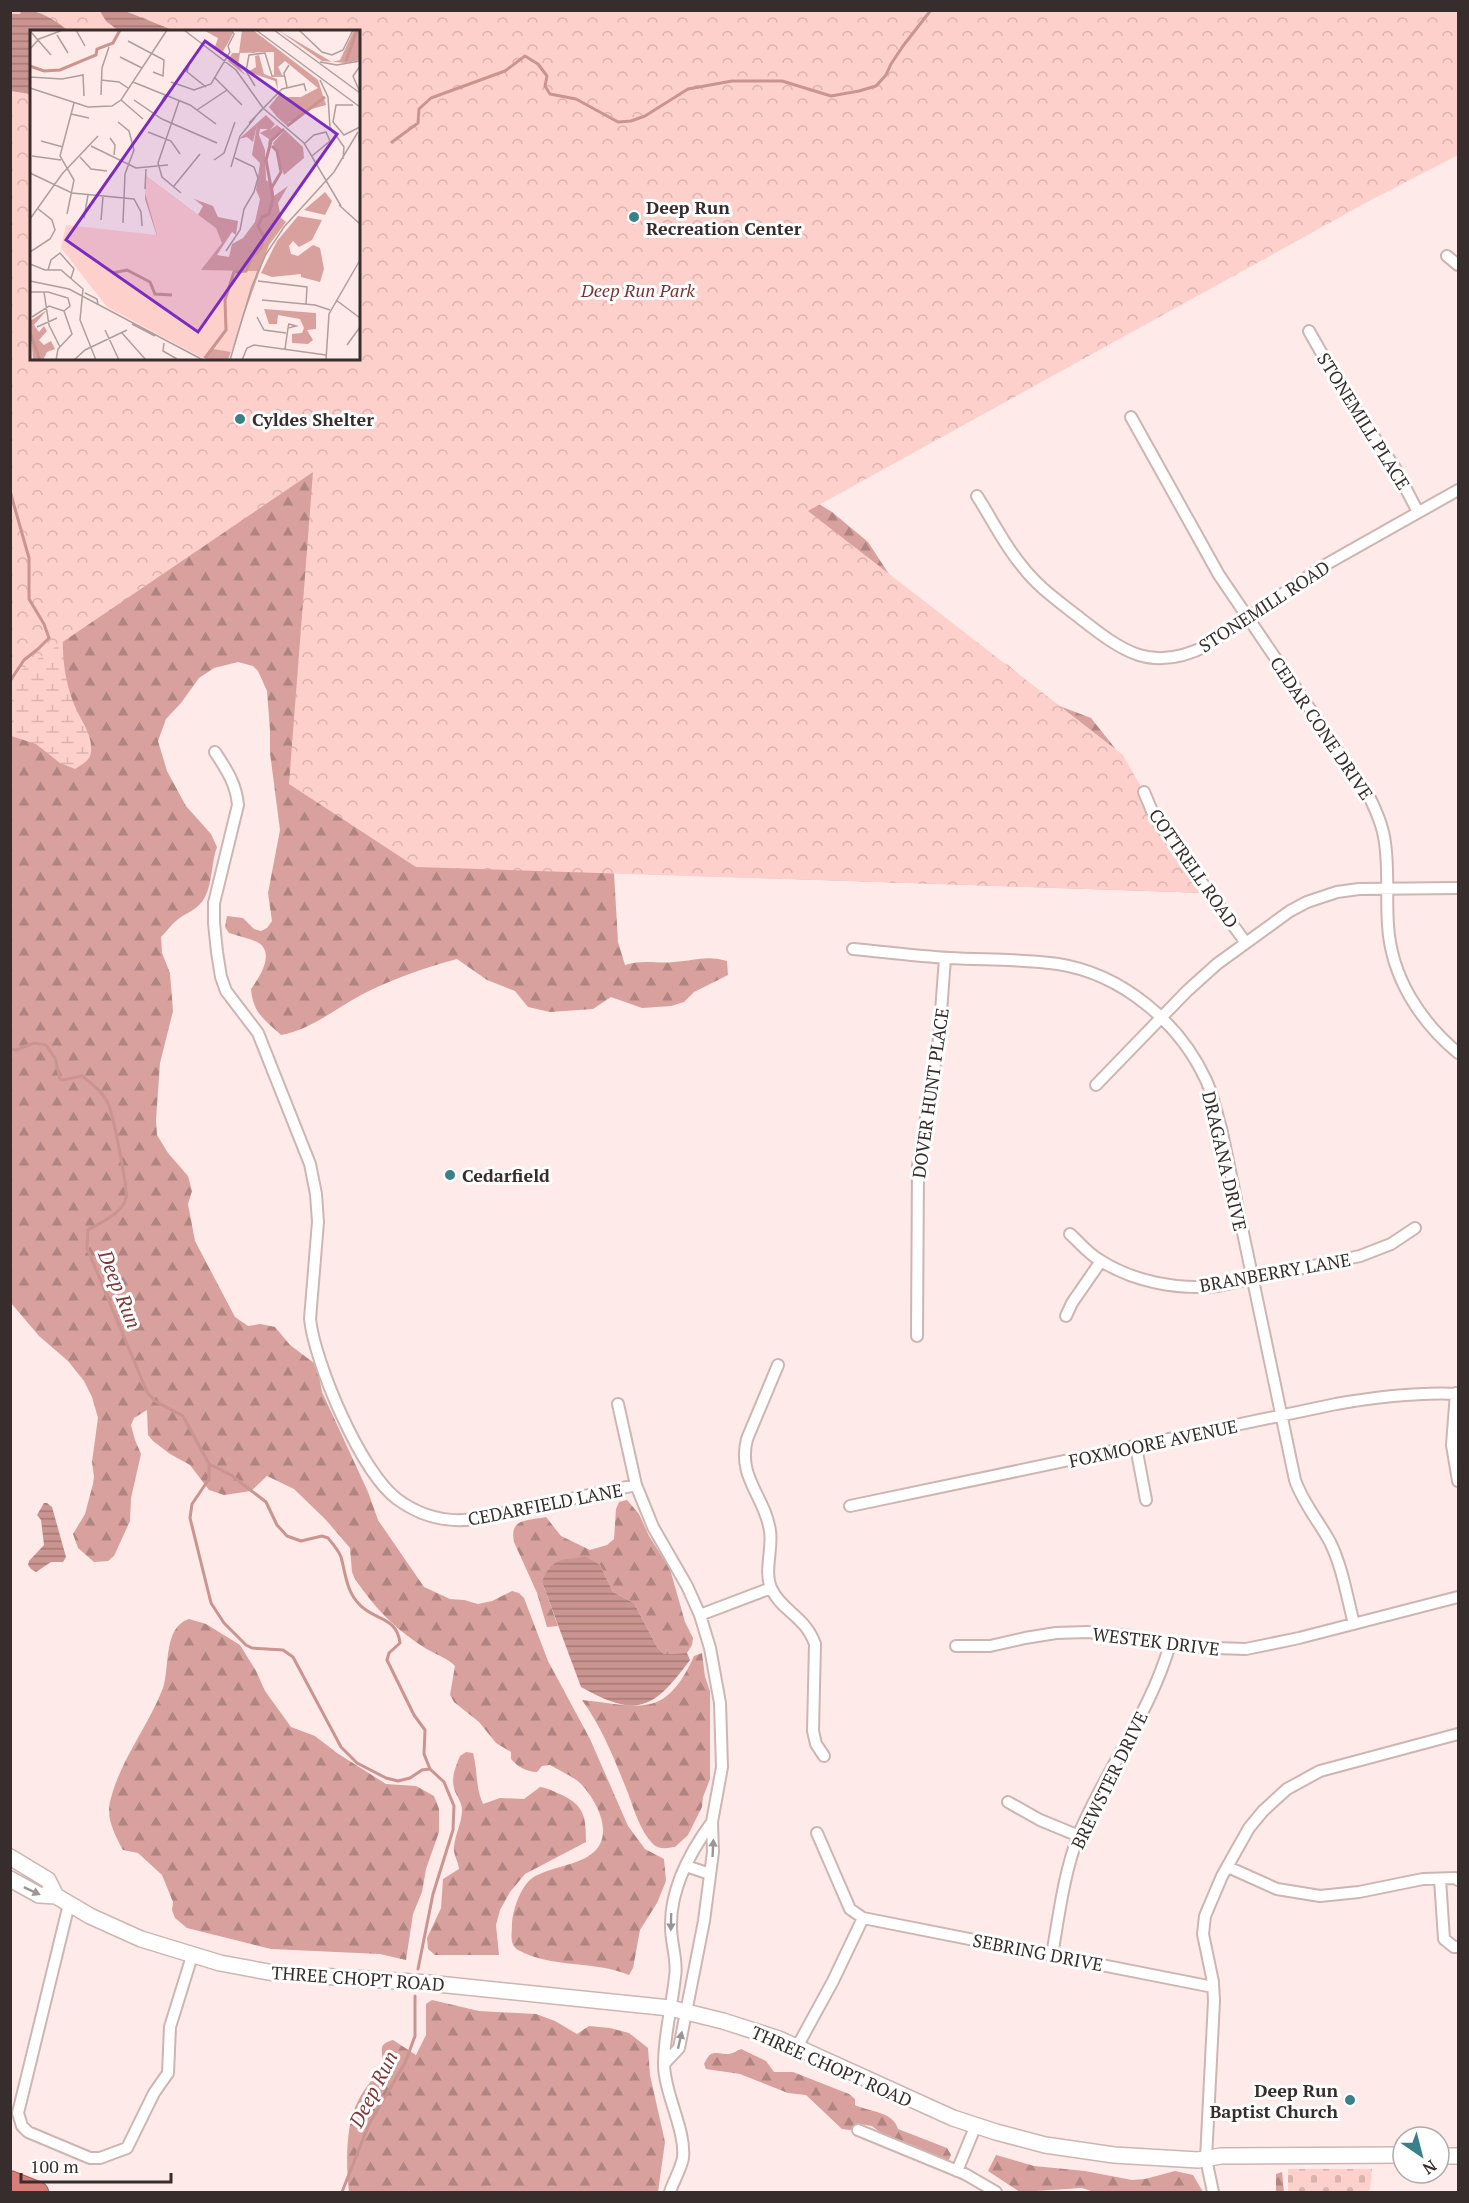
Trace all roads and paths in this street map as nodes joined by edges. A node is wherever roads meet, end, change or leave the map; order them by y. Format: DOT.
graph roads {
  1 [pos="1447,256"];
  2 [pos="1458,266"];
  3 [pos="1309,331"];
  4 [pos="1131,417"];
  5 [pos="1458,490"];
  6 [pos="977,496"];
  7 [pos="1418,512"];
  8 [pos="1248,618"];
  9 [pos="215,752"];
  10 [pos="1144,792"];
  11 [pos="1458,888"];
  12 [pos="1387,889"];
  13 [pos="1246,943"];
  14 [pos="853,949"];
  15 [pos="945,958"];
  16 [pos="1161,1018"];
  17 [pos="1458,1053"];
  18 [pos="1096,1085"];
  19 [pos="1415,1228"];
  20 [pos="1070,1234"];
  21 [pos="1101,1261"];
  22 [pos="1252,1279"];
  23 [pos="1066,1316"];
  24 [pos="917,1336"];
  25 [pos="778,1365"];
  26 [pos="1457,1393"];
  27 [pos="618,1404"];
  28 [pos="1281,1416"];
  29 [pos="1136,1447"];
  30 [pos="1458,1481"];
  31 [pos="636,1485"];
  32 [pos="1146,1500"];
  33 [pos="850,1506"];
  34 [pos="771,1588"];
  35 [pos="1458,1596"];
  36 [pos="700,1615"];
  37 [pos="1354,1624"];
  38 [pos="1170,1644"];
  39 [pos="956,1646"];
  40 [pos="1458,1734"];
  41 [pos="824,1756"];
  42 [pos="1008,1802"];
  43 [pos="712,1822"];
  44 [pos="817,1833"];
  45 [pos="1078,1836"];
  46 [pos="10,1857"];
  47 [pos="686,1866"];
  48 [pos="1228,1867"];
  49 [pos="710,1874"];
  50 [pos="10,1879"];
  51 [pos="1440,1879"];
  52 [pos="1458,1880"];
  53 [pos="56,1896"];
  54 [pos="69,1904"];
  55 [pos="863,1918"];
  56 [pos="1458,1947"];
  57 [pos="1052,1955"];
  58 [pos="192,1956"];
  59 [pos="1213,1987"];
  60 [pos="678,2009"];
  61 [pos="797,2047"];
  62 [pos="664,2064"];
  63 [pos="976,2125"];
  64 [pos="858,2130"];
  65 [pos="1391,2155"];
  66 [pos="1206,2159"];
  67 [pos="957,2171"];
  68 [pos="10,2181"];
  69 [pos="38,2193"];
  70 [pos="670,2193"];
  71 [pos="996,2193"];
  72 [pos="1213,2193"];
  1 -- 2 [label="street"];
  3 -- 7 [label="street, STONEMILL PLACE"];
  4 -- 8 [label="street, CEDAR CONE DRIVE"];
  5 -- 7 [label="street, STONEMILL ROAD"];
  6 -- 8 [label="street, STONEMILL ROAD"];
  7 -- 8 [label="street, STONEMILL ROAD"];
  8 -- 12 [label="street, CEDAR CONE DRIVE"];
  9 -- 31 [label="street, CEDARFIELD LANE"];
  10 -- 13 [label="street, COTTRELL ROAD"];
  11 -- 12 [label="street"];
  12 -- 13 [label="street"];
  12 -- 17 [label="street, CEDAR CONE DRIVE"];
  13 -- 16 [label="street"];
  14 -- 15 [label="street, DRAGANA DRIVE"];
  15 -- 16 [label="street, DRAGANA DRIVE"];
  15 -- 24 [label="street, DOVER HUNT PLACE"];
  16 -- 18 [label="street"];
  16 -- 22 [label="street, DRAGANA DRIVE"];
  19 -- 22 [label="street, BRANBERRY LANE"];
  20 -- 21 [label="street, BRANBERRY LANE"];
  21 -- 22 [label="street, BRANBERRY LANE"];
  21 -- 23 [label="street"];
  22 -- 28 [label="street, DRAGANA DRIVE"];
  25 -- 34 [label="street"];
  26 -- 28 [label="street, FOXMOORE AVENUE"];
  26 -- 30 [label="street"];
  27 -- 31 [label="street"];
  28 -- 29 [label="street, FOXMOORE AVENUE"];
  28 -- 37 [label="street, DRAGANA DRIVE"];
  29 -- 32 [label="street"];
  29 -- 33 [label="street, FOXMOORE AVENUE"];
  31 -- 36 [label="street"];
  34 -- 36 [label="street"];
  34 -- 41 [label="street"];
  35 -- 37 [label="street, WESTEK DRIVE"];
  36 -- 43 [label="street"];
  37 -- 38 [label="street, WESTEK DRIVE"];
  38 -- 39 [label="street, WESTEK DRIVE"];
  38 -- 45 [label="street, BREWSTER DRIVE"];
  40 -- 48 [label="street"];
  42 -- 45 [label="street"];
  43 -- 47 [label="street"];
  49 -- 43 [label="street, one-way"];
  44 -- 55 [label="street"];
  45 -- 57 [label="street, BREWSTER DRIVE"];
  46 -- 53 [label="main road, THREE CHOPT ROAD"];
  47 -- 49 [label="street"];
  47 -- 60 [label="street, one-way"];
  48 -- 51 [label="street"];
  48 -- 59 [label="street"];
  49 -- 60 [label="street"];
  50 -- 53 [label="main road, THREE CHOPT ROAD, one-way"];
  51 -- 52 [label="street"];
  51 -- 56 [label="street"];
  53 -- 54 [label="main road, THREE CHOPT ROAD"];
  54 -- 58 [label="main road, THREE CHOPT ROAD"];
  54 -- 58 [label="street"];
  55 -- 57 [label="street, SEBRING DRIVE"];
  55 -- 61 [label="street"];
  57 -- 59 [label="street, SEBRING DRIVE"];
  58 -- 60 [label="main road, THREE CHOPT ROAD"];
  59 -- 66 [label="street"];
  60 -- 61 [label="main road, THREE CHOPT ROAD"];
  60 -- 62 [label="street"];
  62 -- 60 [label="street, one-way"];
  61 -- 63 [label="main road, THREE CHOPT ROAD"];
  62 -- 70 [label="street"];
  63 -- 66 [label="main road, THREE CHOPT ROAD"];
  63 -- 67 [label="street"];
  64 -- 67 [label="street"];
  65 -- 66 [label="main road, THREE CHOPT ROAD"];
  66 -- 72 [label="street"];
  67 -- 71 [label="street"];
  68 -- 69 [label="highway"];
}
